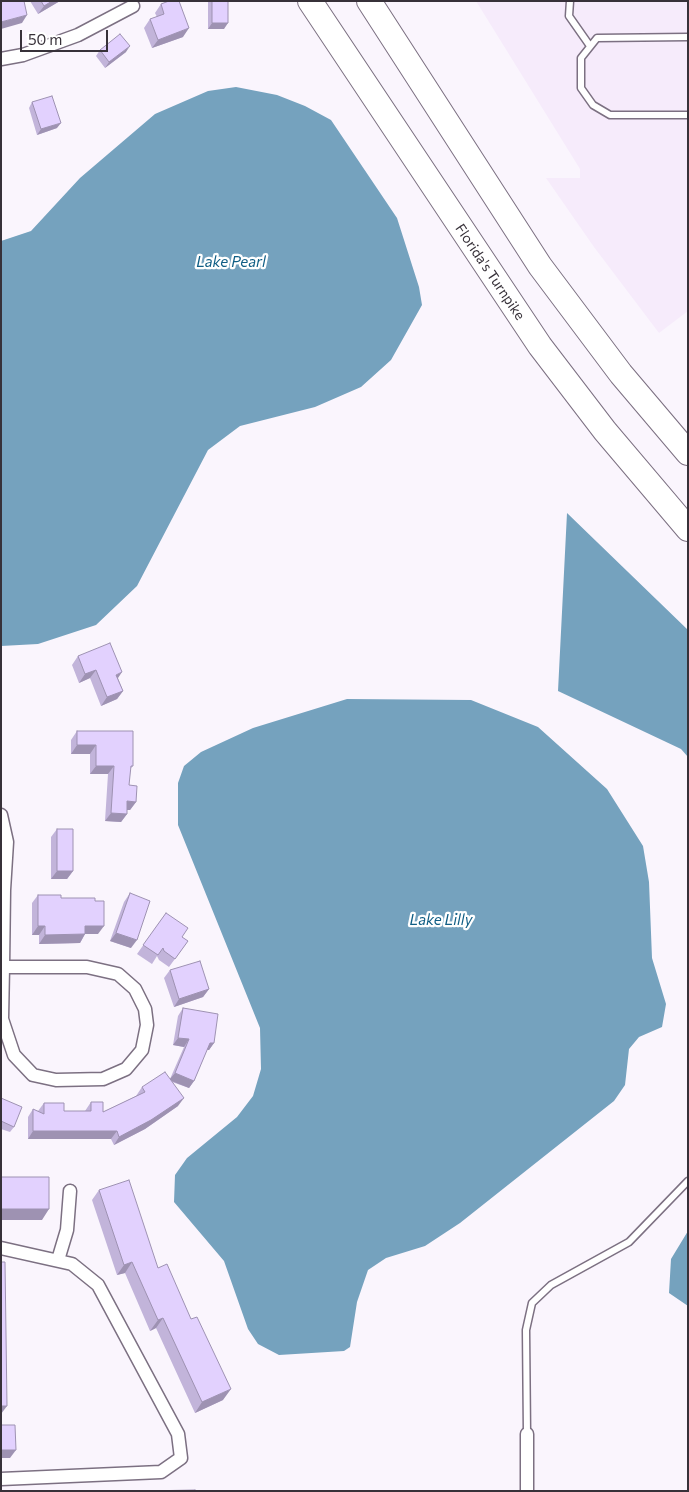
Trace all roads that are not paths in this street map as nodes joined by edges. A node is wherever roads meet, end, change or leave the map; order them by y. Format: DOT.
graph roads {
  1 [pos="310,1"];
  2 [pos="369,1"];
  3 [pos="570,1"];
  4 [pos="133,6"];
  5 [pos="688,37"];
  6 [pos="590,46"];
  7 [pos="1,59"];
  8 [pos="688,115"];
  9 [pos="688,453"];
  10 [pos="688,528"];
  11 [pos="1,815"];
  12 [pos="3,890"];
  13 [pos="3,966"];
  14 [pos="688,1181"];
  15 [pos="70,1190"];
  16 [pos="1,1248"];
  17 [pos="58,1260"];
  18 [pos="526,1434"];
  19 [pos="1,1479"];
  20 [pos="527,1491"];
  1 -- 10 [label="highway, Florida's Turnpike"];
  2 -- 9 [label="highway"];
  3 -- 6 [label="lane"];
  4 -- 7 [label="street"];
  5 -- 6 [label="lane"];
  6 -- 8 [label="lane"];
  11 -- 12 [label="street"];
  12 -- 13 [label="street"];
  13 -- 13 [label="street"];
  14 -- 18 [label="lane"];
  15 -- 17 [label="street"];
  16 -- 17 [label="street"];
  17 -- 19 [label="street"];
  18 -- 20 [label="street"];
}
